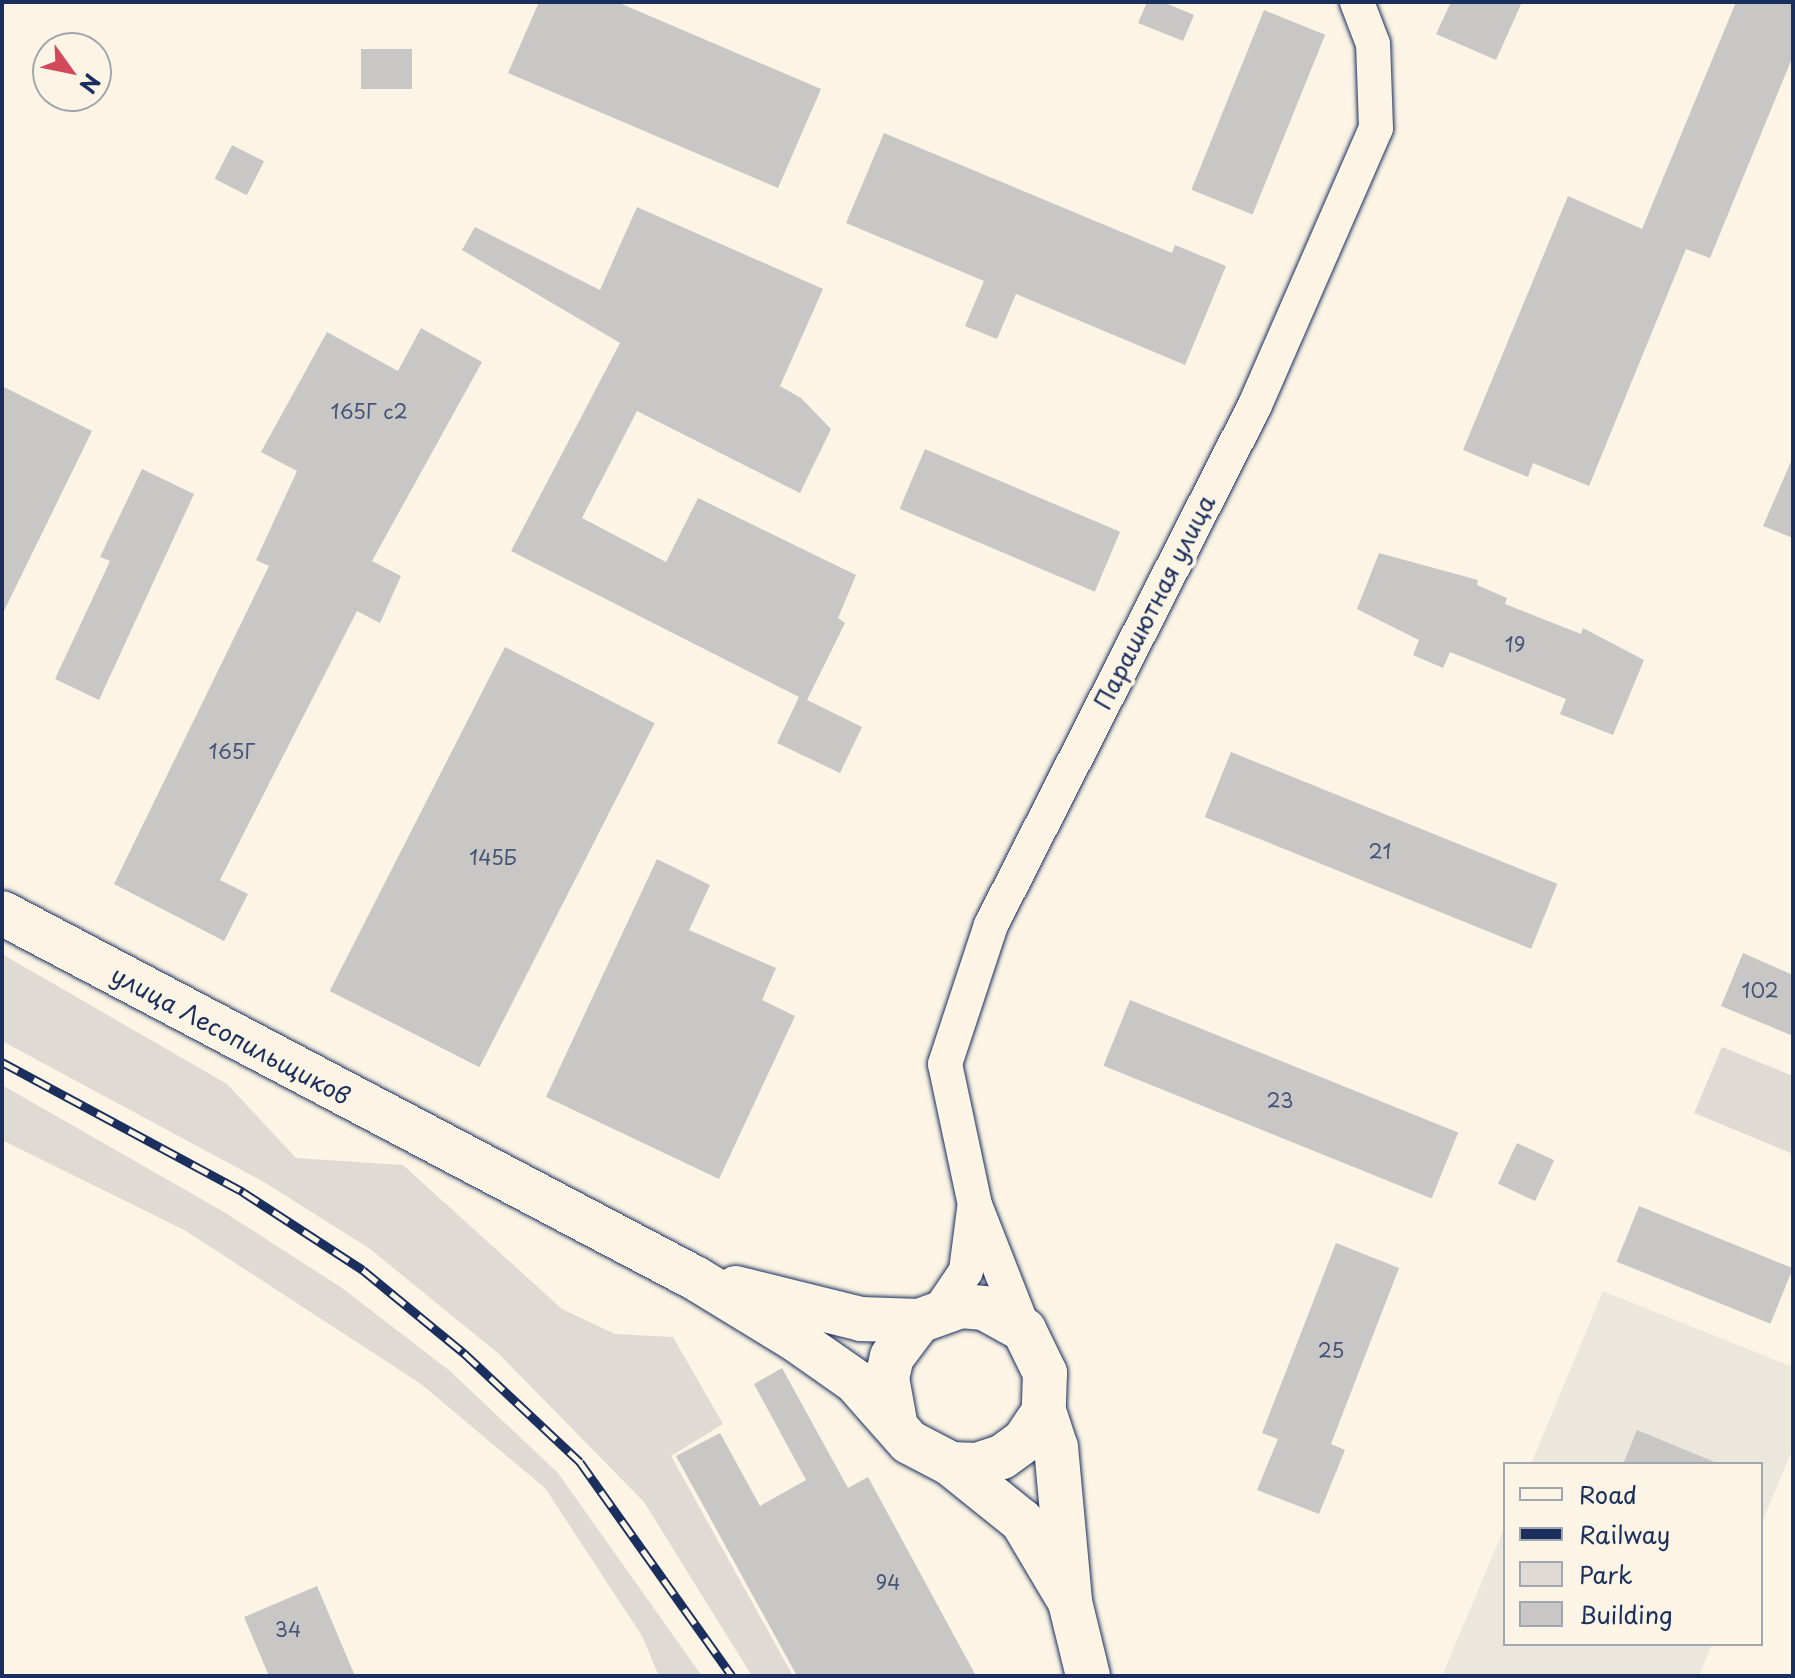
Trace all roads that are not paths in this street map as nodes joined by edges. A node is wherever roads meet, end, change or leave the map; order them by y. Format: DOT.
graph roads {
  1 [pos="1357,2"];
  2 [pos="2,913"];
  3 [pos="975,1205"];
  4 [pos="695,1278"];
  5 [pos="929,1316"];
  6 [pos="1024,1330"];
  7 [pos="1044,1411"];
  8 [pos="895,1422"];
  9 [pos="951,1464"];
  10 [pos="1070,1602"];
  11 [pos="1088,1676"];
  1 -- 3 [label="street, Парашютная улица"];
  2 -- 4 [label="main road, улица Лесопильщиков"];
  3 -- 5 [label="street"];
  3 -- 6 [label="street"];
  4 -- 5 [label="main road"];
  4 -- 8 [label="main road"];
  5 -- 6 [label="main road"];
  5 -- 8 [label="main road"];
  6 -- 7 [label="main road"];
  7 -- 9 [label="main road"];
  7 -- 10 [label="main road"];
  8 -- 9 [label="main road"];
  9 -- 10 [label="main road"];
  10 -- 11 [label="main road"];
}
